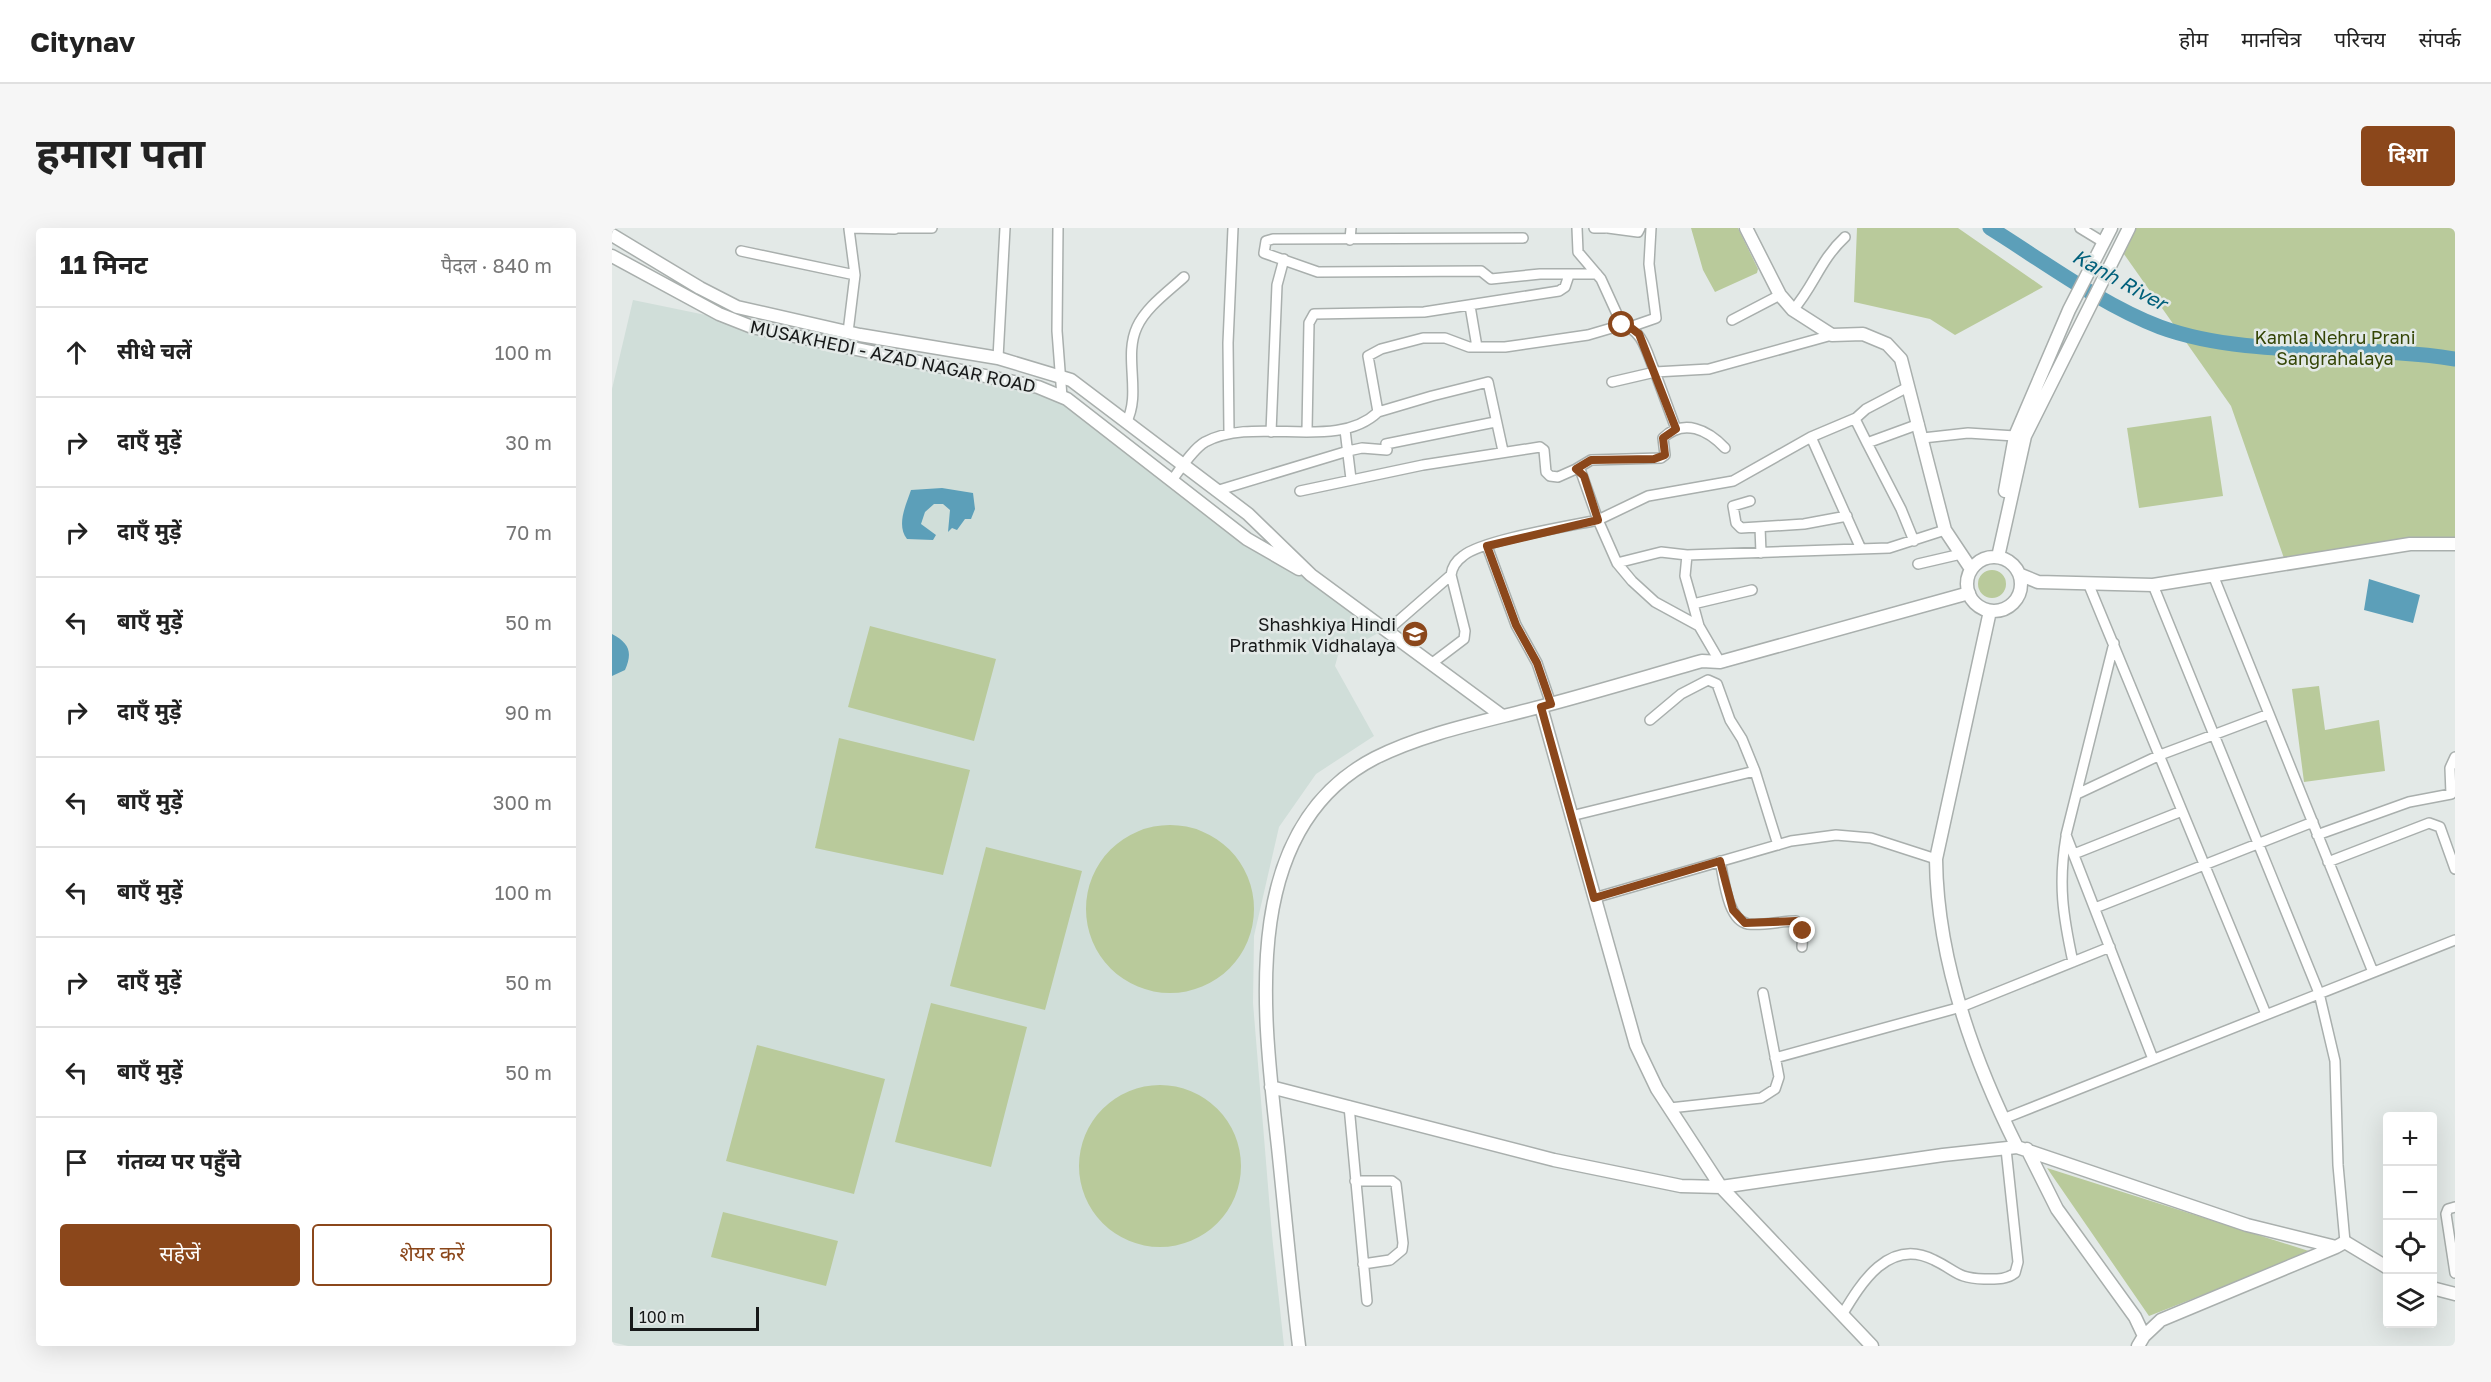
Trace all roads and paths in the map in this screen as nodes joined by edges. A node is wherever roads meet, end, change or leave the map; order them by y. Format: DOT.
graph roads {
  1 [pos="849,228"];
  2 [pos="932,228"];
  3 [pos="1005,228"];
  4 [pos="1058,228"];
  5 [pos="1233,228"];
  6 [pos="1351,228"];
  7 [pos="1375,228"];
  8 [pos="1577,228"];
  9 [pos="1594,228"];
  10 [pos="1607,228"];
  11 [pos="1640,228"];
  12 [pos="1651,228"];
  13 [pos="1746,228"];
  14 [pos="2080,228"];
  15 [pos="2110,228"];
  16 [pos="2128,228"];
  17 [pos="895,229"];
  18 [pos="612,236"];
  19 [pos="1845,237"];
  20 [pos="1523,238"];
  21 [pos="1350,240"];
  22 [pos="1374,240"];
  23 [pos="2103,242"];
  24 [pos="741,251"];
  25 [pos="612,256"];
  26 [pos="1284,259"];
  27 [pos="855,274"];
  28 [pos="1597,274"];
  29 [pos="1569,275"];
  30 [pos="1184,277"];
  31 [pos="1780,295"];
  32 [pos="1470,306"];
  33 [pos="1793,310"];
  34 [pos="1732,320"];
  35 [pos="1626,326"];
  36 [pos="854,333"];
  37 [pos="1832,335"];
  38 [pos="1477,347"];
  39 [pos="859,350"];
  40 [pos="998,358"];
  41 [pos="1655,372"];
  42 [pos="1067,378"];
  43 [pos="1612,382"];
  44 [pos="1908,387"];
  45 [pos="1062,397"];
  46 [pos="1378,412"];
  47 [pos="1855,419"];
  48 [pos="1495,422"];
  49 [pos="1126,423"];
  50 [pos="1919,424"];
  51 [pos="1676,429"];
  52 [pos="1307,430"];
  53 [pos="1345,430"];
  54 [pos="1229,432"];
  55 [pos="1271,432"];
  56 [pos="2015,436"];
  57 [pos="1811,437"];
  58 [pos="1923,438"];
  59 [pos="1867,443"];
  60 [pos="1725,448"];
  61 [pos="1348,451"];
  62 [pos="1503,451"];
  63 [pos="1184,465"];
  64 [pos="1576,469"];
  65 [pos="1351,479"];
  66 [pos="1172,480"];
  67 [pos="1215,490"];
  68 [pos="1300,491"];
  69 [pos="1750,501"];
  70 [pos="1847,516"];
  71 [pos="1598,520"];
  72 [pos="1760,527"];
  73 [pos="1946,530"];
  74 [pos="1914,541"];
  75 [pos="2455,544"];
  76 [pos="1487,546"];
  77 [pos="1861,549"];
  78 [pos="1761,553"];
  79 [pos="1961,554"];
  80 [pos="1687,555"];
  81 [pos="1995,557"];
  82 [pos="1617,563"];
  83 [pos="1918,564"];
  84 [pos="1971,569"];
  85 [pos="1311,575"];
  86 [pos="1450,575"];
  87 [pos="2021,575"];
  88 [pos="2213,575"];
  89 [pos="2088,584"];
  90 [pos="2152,585"];
  91 [pos="1752,590"];
  92 [pos="1969,593"];
  93 [pos="1693,604"];
  94 [pos="1990,611"];
  95 [pos="1699,626"];
  96 [pos="1388,630"];
  97 [pos="2114,643"];
  98 [pos="1719,662"];
  99 [pos="1431,664"];
  100 [pos="1546,705"];
  101 [pos="2269,714"];
  102 [pos="1501,715"];
  103 [pos="1650,720"];
  104 [pos="2212,735"];
  105 [pos="2160,755"];
  106 [pos="2455,757"];
  107 [pos="1755,771"];
  108 [pos="2077,794"];
  109 [pos="2453,794"];
  110 [pos="2182,811"];
  111 [pos="1571,816"];
  112 [pos="2313,822"];
  113 [pos="2067,835"];
  114 [pos="2318,835"];
  115 [pos="2259,843"];
  116 [pos="1778,845"];
  117 [pos="2074,854"];
  118 [pos="1936,859"];
  119 [pos="1720,861"];
  120 [pos="2328,862"];
  121 [pos="2205,865"];
  122 [pos="2455,869"];
  123 [pos="1594,898"];
  124 [pos="2095,908"];
  125 [pos="2455,939"];
  126 [pos="1802,947"];
  127 [pos="2110,947"];
  128 [pos="2073,962"];
  129 [pos="2373,972"];
  130 [pos="1763,993"];
  131 [pos="2319,993"];
  132 [pos="1961,1007"];
  133 [pos="2266,1014"];
  134 [pos="1775,1058"];
  135 [pos="2153,1059"];
  136 [pos="1271,1086"];
  137 [pos="1349,1106"];
  138 [pos="1670,1108"];
  139 [pos="2003,1119"];
  140 [pos="2017,1148"];
  141 [pos="1355,1181"];
  142 [pos="1721,1187"];
  143 [pos="2455,1207"];
  144 [pos="2341,1245"];
  145 [pos="1363,1264"];
  146 [pos="2383,1266"];
  147 [pos="2455,1273"];
  148 [pos="2437,1289"];
  149 [pos="2455,1294"];
  150 [pos="1367,1301"];
  151 [pos="1842,1315"];
  152 [pos="2141,1341"];
  153 [pos="1299,1346"];
  154 [pos="1872,1346"];
  1 -- 17 [label="street"];
  1 -- 27 [label="street"];
  2 -- 17 [label="street"];
  3 -- 40 [label="street"];
  4 -- 42 [label="street"];
  5 -- 54 [label="street"];
  6 -- 21 [label="street"];
  7 -- 22 [label="street"];
  8 -- 28 [label="street"];
  9 -- 10 [label="street"];
  10 -- 11 [label="street"];
  12 -- 35 [label="street"];
  13 -- 31 [label="street"];
  14 -- 23 [label="street"];
  15 -- 23 [label="street"];
  16 -- 81 [label="street"];
  18 -- 36 [label="street"];
  19 -- 33 [label="street"];
  20 -- 22 [label="street"];
  21 -- 22 [label="street"];
  21 -- 26 [label="street"];
  23 -- 56 [label="street"];
  24 -- 27 [label="street"];
  25 -- 39 [label="street, MUSAKHEDI - AZAD NAGAR ROAD"];
  26 -- 29 [label="street"];
  26 -- 55 [label="street"];
  27 -- 36 [label="street"];
  28 -- 29 [label="street"];
  28 -- 35 [label="street"];
  29 -- 32 [label="street"];
  30 -- 49 [label="street"];
  31 -- 33 [label="street"];
  31 -- 34 [label="street"];
  32 -- 38 [label="street"];
  32 -- 52 [label="street"];
  33 -- 37 [label="street"];
  35 -- 38 [label="street"];
  35 -- 41 [label="street"];
  36 -- 39 [label="street"];
  36 -- 40 [label="street"];
  37 -- 41 [label="street"];
  37 -- 44 [label="street"];
  38 -- 46 [label="street"];
  39 -- 45 [label="street, MUSAKHEDI - AZAD NAGAR ROAD"];
  40 -- 42 [label="street"];
  41 -- 43 [label="street"];
  41 -- 51 [label="street"];
  42 -- 45 [label="street"];
  42 -- 49 [label="street"];
  44 -- 47 [label="street"];
  44 -- 50 [label="street"];
  45 -- 66 [label="street, MUSAKHEDI - AZAD NAGAR ROAD"];
  46 -- 48 [label="street"];
  46 -- 53 [label="street"];
  47 -- 57 [label="street"];
  47 -- 59 [label="street"];
  48 -- 61 [label="street"];
  48 -- 62 [label="street"];
  49 -- 63 [label="street"];
  50 -- 58 [label="street"];
  50 -- 59 [label="street"];
  51 -- 60 [label="street"];
  51 -- 64 [label="street"];
  52 -- 53 [label="street"];
  52 -- 55 [label="street"];
  53 -- 61 [label="street"];
  54 -- 55 [label="street"];
  54 -- 63 [label="street"];
  56 -- 58 [label="street"];
  56 -- 81 [label="street"];
  57 -- 70 [label="street"];
  57 -- 71 [label="street"];
  58 -- 73 [label="street"];
  59 -- 74 [label="street"];
  61 -- 65 [label="street"];
  61 -- 67 [label="street"];
  62 -- 64 [label="street"];
  62 -- 65 [label="street"];
  63 -- 66 [label="street"];
  63 -- 67 [label="street"];
  64 -- 71 [label="street"];
  65 -- 68 [label="street"];
  66 -- 85 [label="street, MUSAKHEDI - AZAD NAGAR ROAD"];
  67 -- 85 [label="street"];
  69 -- 72 [label="street"];
  70 -- 72 [label="street"];
  70 -- 77 [label="street"];
  71 -- 76 [label="street"];
  71 -- 82 [label="street"];
  72 -- 78 [label="street"];
  73 -- 74 [label="street"];
  73 -- 79 [label="street"];
  74 -- 77 [label="street"];
  75 -- 88 [label="street"];
  76 -- 86 [label="street"];
  76 -- 100 [label="street"];
  77 -- 78 [label="street"];
  78 -- 80 [label="street"];
  79 -- 83 [label="street"];
  79 -- 84 [label="street"];
  80 -- 82 [label="street"];
  80 -- 93 [label="street"];
  81 -- 84 [label="street"];
  81 -- 87 [label="street"];
  82 -- 95 [label="street"];
  84 -- 92 [label="street"];
  85 -- 96 [label="street"];
  86 -- 96 [label="street"];
  86 -- 99 [label="street"];
  87 -- 89 [label="street"];
  87 -- 94 [label="street"];
  88 -- 90 [label="street"];
  88 -- 101 [label="street"];
  89 -- 90 [label="street"];
  89 -- 97 [label="street"];
  90 -- 104 [label="street"];
  91 -- 93 [label="street"];
  92 -- 94 [label="street"];
  92 -- 98 [label="street"];
  93 -- 95 [label="street"];
  94 -- 118 [label="street"];
  95 -- 98 [label="street"];
  96 -- 99 [label="street"];
  97 -- 105 [label="street"];
  97 -- 108 [label="street"];
  98 -- 100 [label="street"];
  99 -- 102 [label="street"];
  100 -- 102 [label="street"];
  100 -- 111 [label="street"];
  101 -- 104 [label="street"];
  101 -- 112 [label="street"];
  102 -- 136 [label="street"];
  103 -- 107 [label="street"];
  104 -- 105 [label="street"];
  104 -- 115 [label="street"];
  105 -- 108 [label="street"];
  105 -- 110 [label="street"];
  106 -- 109 [label="street"];
  107 -- 111 [label="street"];
  107 -- 116 [label="street"];
  108 -- 113 [label="street"];
  109 -- 114 [label="street"];
  110 -- 117 [label="street"];
  110 -- 121 [label="street"];
  111 -- 123 [label="street"];
  112 -- 114 [label="street"];
  112 -- 115 [label="street"];
  113 -- 117 [label="street"];
  113 -- 128 [label="street"];
  114 -- 120 [label="street"];
  115 -- 121 [label="street"];
  115 -- 131 [label="street"];
  116 -- 118 [label="street"];
  116 -- 119 [label="street"];
  117 -- 124 [label="street"];
  118 -- 132 [label="street"];
  119 -- 123 [label="street"];
  119 -- 126 [label="street"];
  120 -- 122 [label="street"];
  120 -- 129 [label="street"];
  121 -- 124 [label="street"];
  121 -- 133 [label="street"];
  123 -- 138 [label="street"];
  124 -- 127 [label="street"];
  125 -- 129 [label="street"];
  127 -- 128 [label="street"];
  127 -- 135 [label="street"];
  128 -- 132 [label="street"];
  129 -- 131 [label="street"];
  130 -- 134 [label="street"];
  131 -- 133 [label="street"];
  131 -- 144 [label="street"];
  132 -- 134 [label="street"];
  132 -- 139 [label="street"];
  133 -- 135 [label="street"];
  134 -- 138 [label="street"];
  135 -- 139 [label="street"];
  136 -- 137 [label="street"];
  136 -- 153 [label="street"];
  137 -- 141 [label="street"];
  137 -- 142 [label="street"];
  138 -- 142 [label="street"];
  139 -- 140 [label="street"];
  140 -- 142 [label="street"];
  140 -- 144 [label="street"];
  140 -- 151 [label="street"];
  140 -- 152 [label="street"];
  141 -- 145 [label="street"];
  141 -- 145 [label="street"];
  142 -- 151 [label="street"];
  143 -- 147 [label="street"];
  144 -- 146 [label="street"];
  144 -- 152 [label="street"];
  145 -- 150 [label="street"];
  148 -- 149 [label="street"];
  151 -- 154 [label="street"];
}
